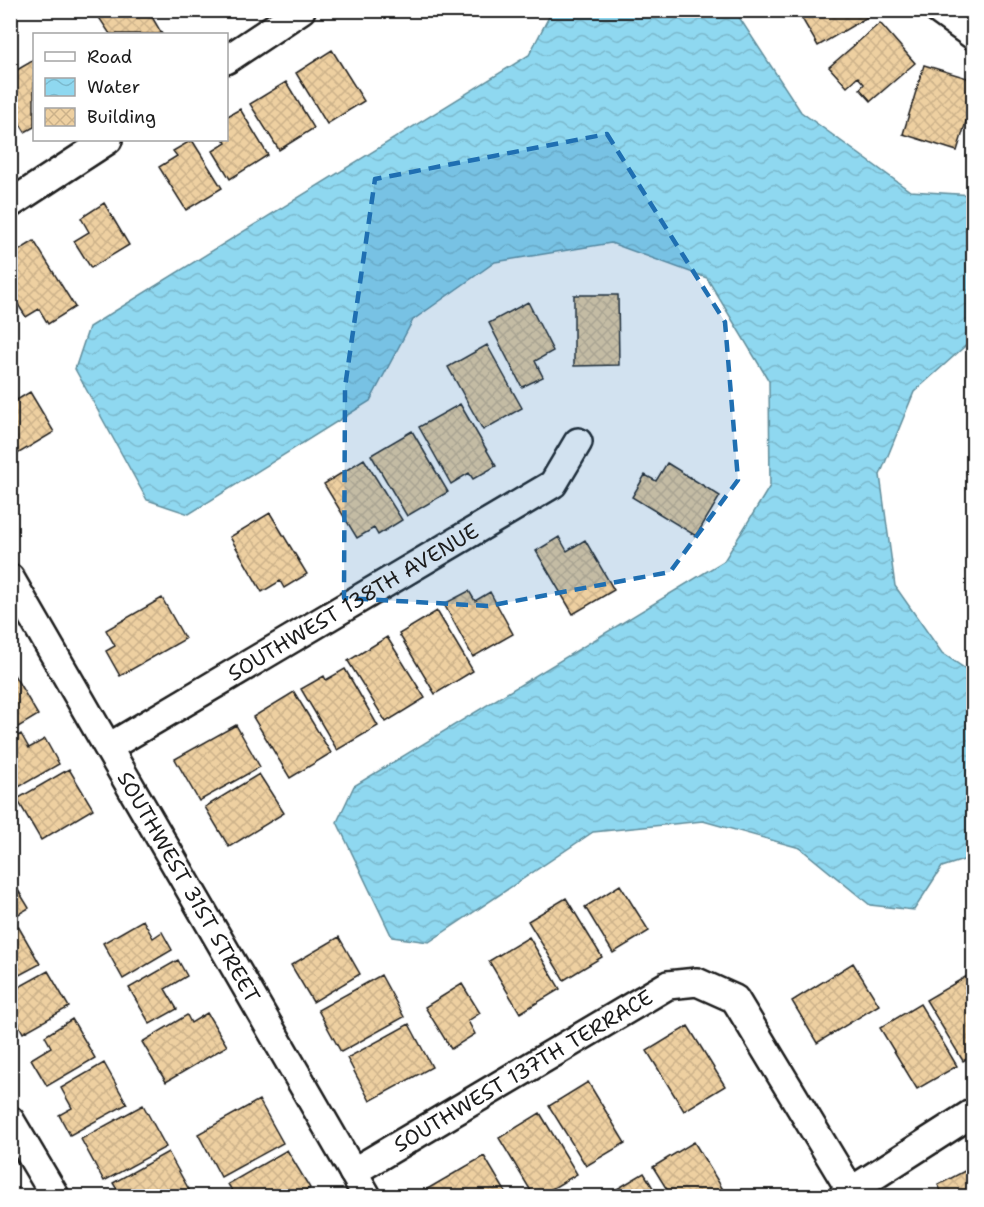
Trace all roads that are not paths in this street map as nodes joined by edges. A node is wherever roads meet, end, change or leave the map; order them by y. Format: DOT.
graph roads {
  1 [pos="301,10"];
  2 [pos="938,10"];
  3 [pos="974,36"];
  4 [pos="228,59"];
  5 [pos="106,141"];
  6 [pos="10,204"];
  7 [pos="578,442"];
  8 [pos="10,578"];
  9 [pos="109,747"];
  10 [pos="974,1112"];
  11 [pos="10,1120"];
  12 [pos="353,1172"];
  13 [pos="849,1195"];
  14 [pos="55,1197"];
  15 [pos="367,1197"];
  1 -- 4 [label="street"];
  2 -- 3 [label="street"];
  5 -- 6 [label="street"];
  7 -- 9 [label="street, SOUTHWEST 138TH AVENUE"];
  8 -- 9 [label="street, SOUTHWEST 31ST STREET"];
  9 -- 12 [label="street, SOUTHWEST 31ST STREET"];
  10 -- 13 [label="street"];
  11 -- 14 [label="street"];
  12 -- 13 [label="street, SOUTHWEST 137TH TERRACE"];
  12 -- 15 [label="street, SOUTHWEST 31ST STREET"];
}
